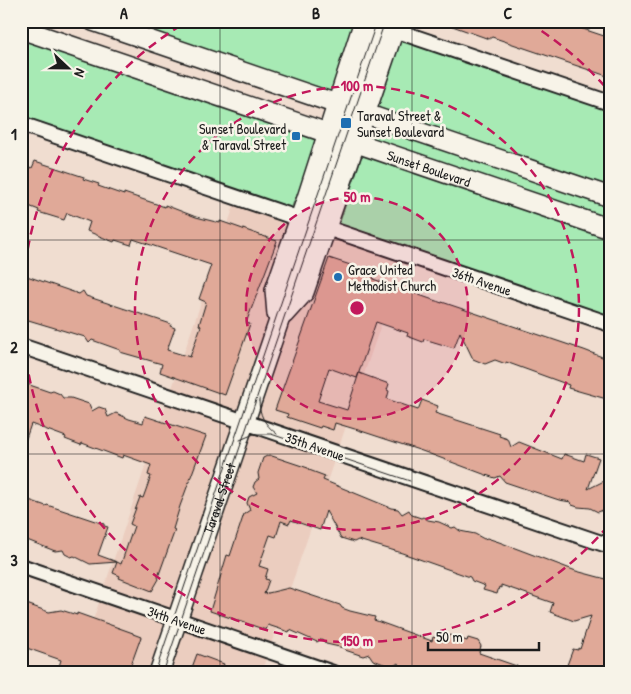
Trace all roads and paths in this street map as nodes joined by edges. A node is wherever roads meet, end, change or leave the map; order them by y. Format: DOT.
graph roads {
  1 [pos="93,21"];
  2 [pos="364,21"];
  3 [pos="391,24"];
  4 [pos="21,29"];
  5 [pos="610,103"];
  6 [pos="351,109"];
  7 [pos="21,124"];
  8 [pos="341,138"];
  9 [pos="610,198"];
  10 [pos="300,219"];
  11 [pos="327,228"];
  12 [pos="610,229"];
  13 [pos="278,323"];
  14 [pos="610,324"];
  15 [pos="21,346"];
  16 [pos="244,422"];
  17 [pos="610,546"];
  18 [pos="21,566"];
  19 [pos="177,619"];
  20 [pos="159,673"];
  21 [pos="333,673"];
  1 -- 6 [label="street"];
  2 -- 6 [label="street, Taraval Street"];
  3 -- 5 [label="street"];
  3 -- 6 [label="street, Taraval Street"];
  4 -- 8 [label="street, Sunset Boulevard"];
  6 -- 8 [label="street, Taraval Street"];
  6 -- 8 [label="street, Taraval Street"];
  6 -- 9 [label="street"];
  7 -- 10 [label="street"];
  8 -- 10 [label="street, Taraval Street"];
  8 -- 11 [label="street, Taraval Street"];
  8 -- 12 [label="street, Sunset Boulevard"];
  8 -- 13 [label="street, Taraval Street"];
  10 -- 13 [label="street, Taraval Street"];
  11 -- 13 [label="street, Taraval Street"];
  11 -- 14 [label="street, 36th Avenue"];
  13 -- 16 [label="street, Taraval Street"];
  15 -- 16 [label="street, 35th Avenue"];
  16 -- 17 [label="street, 35th Avenue"];
  16 -- 19 [label="street, Taraval Street"];
  18 -- 19 [label="street, 34th Avenue"];
  19 -- 20 [label="street, Taraval Street"];
  19 -- 21 [label="street, 34th Avenue"];
}
